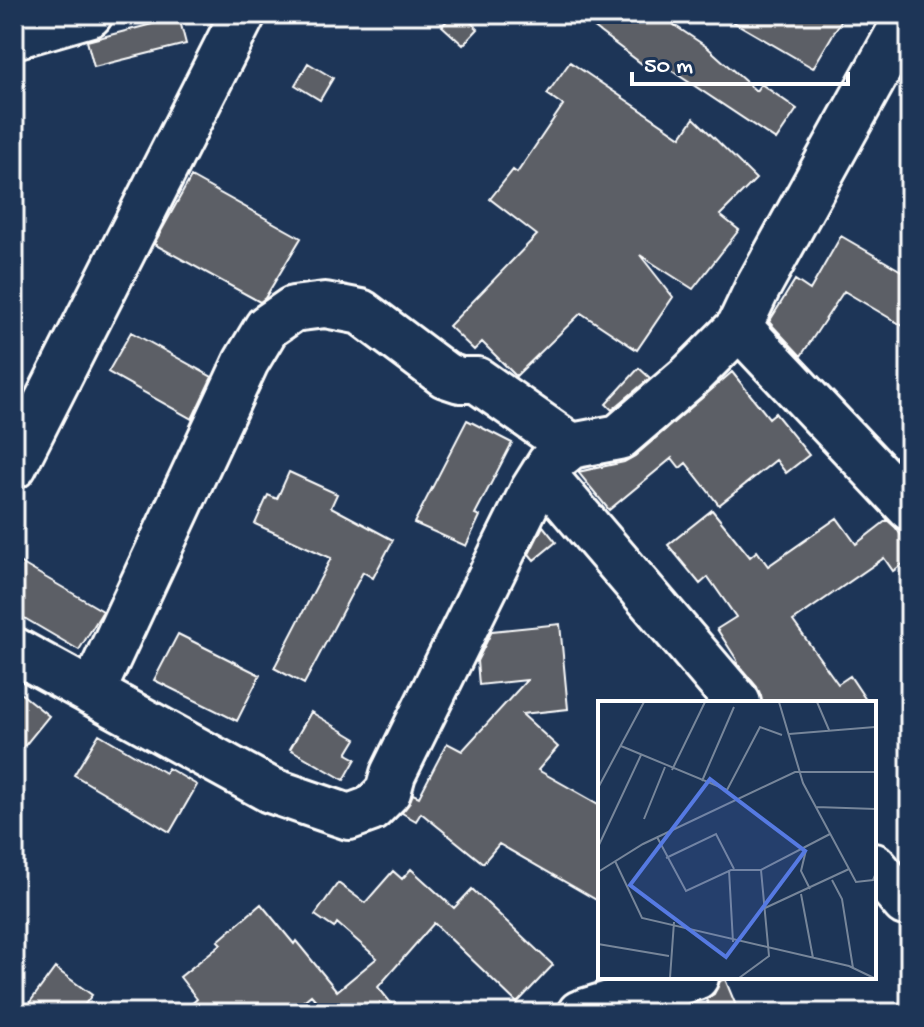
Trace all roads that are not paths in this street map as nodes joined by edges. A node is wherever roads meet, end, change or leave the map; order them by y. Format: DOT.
graph roads {
  1 [pos="90,14"];
  2 [pos="243,14"];
  3 [pos="909,14"];
  4 [pos="14,36"];
  5 [pos="739,327"];
  6 [pos="557,460"];
  7 [pos="14,466"];
  8 [pos="910,508"];
  9 [pos="14,650"];
  10 [pos="92,693"];
  11 [pos="737,701"];
  12 [pos="876,870"];
  13 [pos="896,906"];
  14 [pos="690,979"];
  15 [pos="580,1013"];
  1 -- 4 [label="street"];
  2 -- 7 [label="street"];
  3 -- 5 [label="street"];
  5 -- 6 [label="street"];
  5 -- 8 [label="street"];
  6 -- 10 [label="street"];
  6 -- 10 [label="street"];
  6 -- 11 [label="street"];
  9 -- 10 [label="street"];
  12 -- 13 [label="street"];
  14 -- 15 [label="street"];
}
